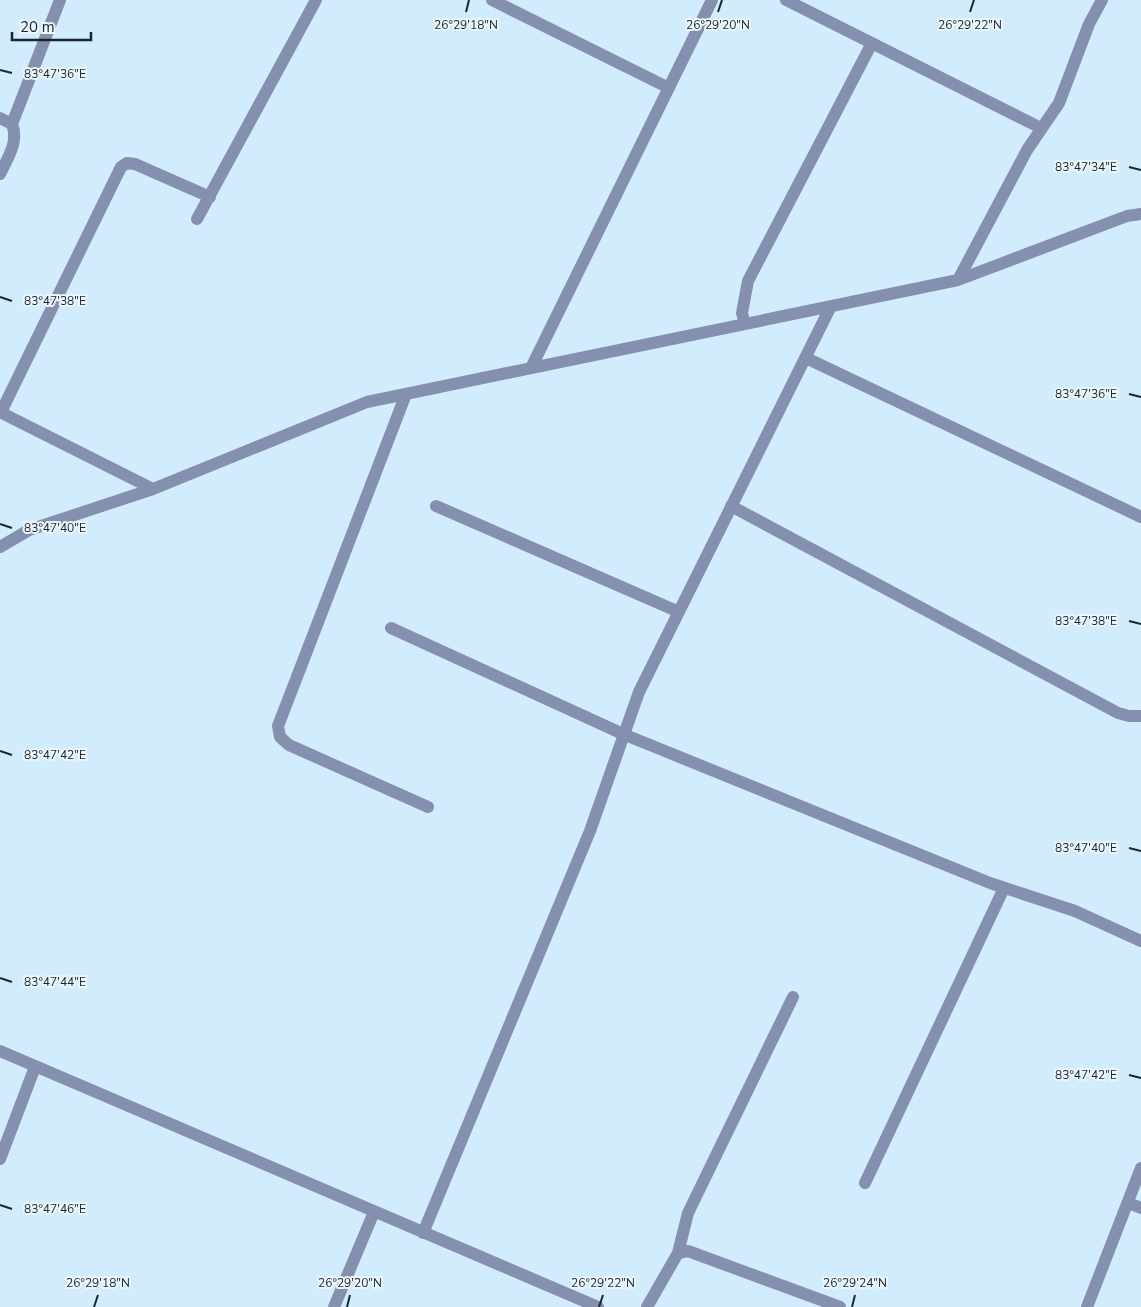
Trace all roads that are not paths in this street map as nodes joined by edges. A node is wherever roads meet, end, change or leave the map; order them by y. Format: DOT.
graph roads {
  1 [pos="60,0"];
  2 [pos="316,0"];
  3 [pos="492,0"];
  4 [pos="712,0"];
  5 [pos="786,0"];
  6 [pos="1102,0"];
  7 [pos="872,44"];
  8 [pos="669,88"];
  9 [pos="0,118"];
  10 [pos="12,124"];
  11 [pos="1041,128"];
  12 [pos="0,174"];
  13 [pos="210,196"];
  14 [pos="1141,214"];
  15 [pos="197,219"];
  16 [pos="958,280"];
  17 [pos="832,306"];
  18 [pos="745,324"];
  19 [pos="806,358"];
  20 [pos="531,368"];
  21 [pos="406,394"];
  22 [pos="0,412"];
  23 [pos="153,489"];
  24 [pos="436,506"];
  25 [pos="731,506"];
  26 [pos="1141,517"];
  27 [pos="0,547"];
  28 [pos="679,612"];
  29 [pos="391,628"];
  30 [pos="1141,716"];
  31 [pos="623,734"];
  32 [pos="428,807"];
  33 [pos="1004,888"];
  34 [pos="1141,941"];
  35 [pos="793,997"];
  36 [pos="0,1051"];
  37 [pos="35,1067"];
  38 [pos="0,1159"];
  39 [pos="1141,1168"];
  40 [pos="865,1183"];
  41 [pos="1128,1203"];
  42 [pos="1141,1208"];
  43 [pos="374,1212"];
  44 [pos="423,1233"];
  45 [pos="678,1253"];
  46 [pos="334,1307"];
  47 [pos="598,1307"];
  48 [pos="647,1307"];
  49 [pos="840,1307"];
  50 [pos="1087,1307"];
  1 -- 10 [label="street"];
  2 -- 13 [label="street"];
  3 -- 8 [label="street"];
  4 -- 8 [label="street"];
  5 -- 7 [label="street"];
  6 -- 11 [label="street"];
  7 -- 11 [label="street"];
  7 -- 18 [label="street"];
  8 -- 20 [label="street"];
  9 -- 10 [label="street"];
  10 -- 12 [label="street"];
  11 -- 16 [label="street"];
  13 -- 15 [label="street"];
  13 -- 22 [label="street"];
  14 -- 16 [label="street"];
  16 -- 17 [label="street"];
  17 -- 18 [label="street"];
  17 -- 19 [label="street"];
  18 -- 20 [label="street"];
  19 -- 25 [label="street"];
  19 -- 26 [label="street"];
  20 -- 21 [label="street"];
  21 -- 23 [label="street"];
  21 -- 32 [label="street"];
  22 -- 23 [label="street"];
  23 -- 27 [label="street"];
  24 -- 28 [label="street"];
  25 -- 28 [label="street"];
  25 -- 30 [label="street"];
  28 -- 31 [label="street"];
  29 -- 31 [label="street"];
  31 -- 33 [label="street"];
  31 -- 44 [label="street"];
  33 -- 34 [label="street"];
  33 -- 40 [label="street"];
  35 -- 45 [label="street"];
  36 -- 37 [label="street"];
  37 -- 38 [label="street"];
  37 -- 43 [label="street"];
  39 -- 41 [label="street"];
  41 -- 42 [label="street"];
  41 -- 50 [label="street"];
  43 -- 44 [label="street"];
  43 -- 46 [label="street"];
  44 -- 47 [label="street"];
  45 -- 48 [label="street"];
  45 -- 49 [label="street"];
}
